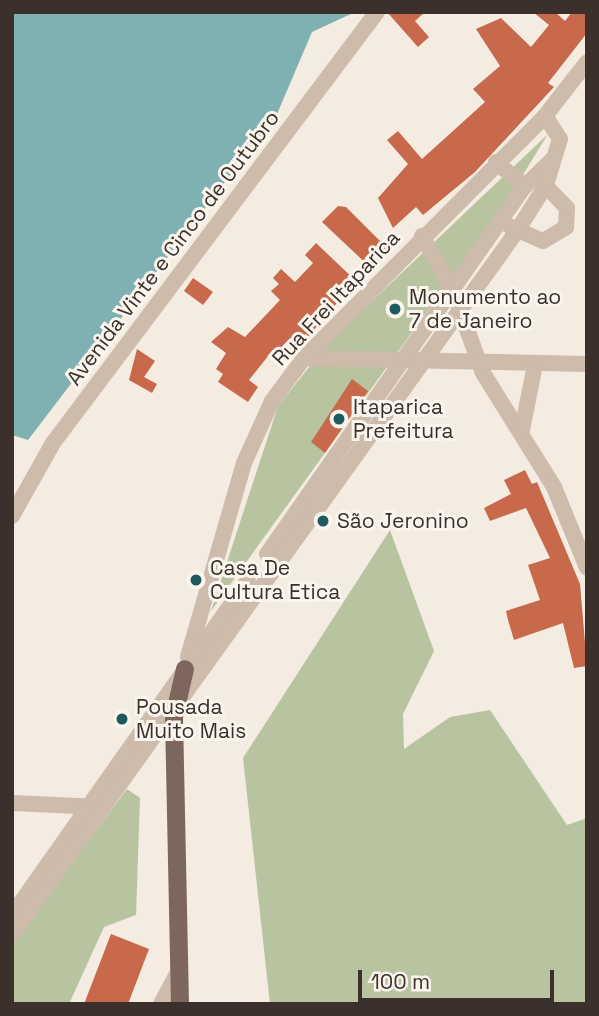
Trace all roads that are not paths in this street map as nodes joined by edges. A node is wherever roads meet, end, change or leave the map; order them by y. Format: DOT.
graph roads {
  1 [pos="377,12"];
  2 [pos="587,62"];
  3 [pos="545,116"];
  4 [pos="496,162"];
  5 [pos="535,182"];
  6 [pos="501,220"];
  7 [pos="517,231"];
  8 [pos="422,236"];
  9 [pos="453,291"];
  10 [pos="460,310"];
  11 [pos="304,358"];
  12 [pos="483,359"];
  13 [pos="412,361"];
  14 [pos="587,364"];
  15 [pos="535,365"];
  16 [pos="522,430"];
  17 [pos="12,516"];
  18 [pos="587,568"];
  19 [pos="250,588"];
  20 [pos="185,669"];
  21 [pos="174,716"];
  22 [pos="12,803"];
  23 [pos="99,807"];
  24 [pos="12,915"];
  25 [pos="12,934"];
  26 [pos="176,976"];
  27 [pos="161,1004"];
  28 [pos="180,1004"];
  1 -- 17 [label="street, Avenida Vinte e Cinco de Outubro"];
  2 -- 3 [label="street, Rua Frei Itaparica"];
  3 -- 4 [label="street, Rua Frei Itaparica"];
  3 -- 5 [label="street"];
  4 -- 5 [label="street"];
  4 -- 8 [label="street, Rua Frei Itaparica"];
  5 -- 6 [label="street"];
  5 -- 7 [label="street"];
  5 -- 7 [label="street"];
  6 -- 7 [label="street"];
  6 -- 9 [label="street"];
  7 -- 10 [label="street"];
  8 -- 9 [label="street"];
  8 -- 11 [label="street, Rua Frei Itaparica"];
  9 -- 10 [label="street"];
  9 -- 13 [label="street"];
  10 -- 12 [label="street"];
  10 -- 13 [label="street"];
  11 -- 13 [label="street"];
  11 -- 20 [label="street, Rua Frei Itaparica"];
  12 -- 13 [label="street"];
  12 -- 15 [label="street"];
  12 -- 16 [label="street"];
  13 -- 19 [label="street"];
  14 -- 15 [label="street"];
  15 -- 16 [label="street"];
  16 -- 18 [label="street"];
  19 -- 20 [label="street"];
  19 -- 21 [label="street"];
  20 -- 21 [label="main road"];
  20 -- 23 [label="street"];
  21 -- 23 [label="street"];
  21 -- 26 [label="main road"];
  22 -- 23 [label="street"];
  23 -- 24 [label="street"];
  23 -- 25 [label="street"];
  26 -- 27 [label="street"];
  26 -- 28 [label="main road"];
}
